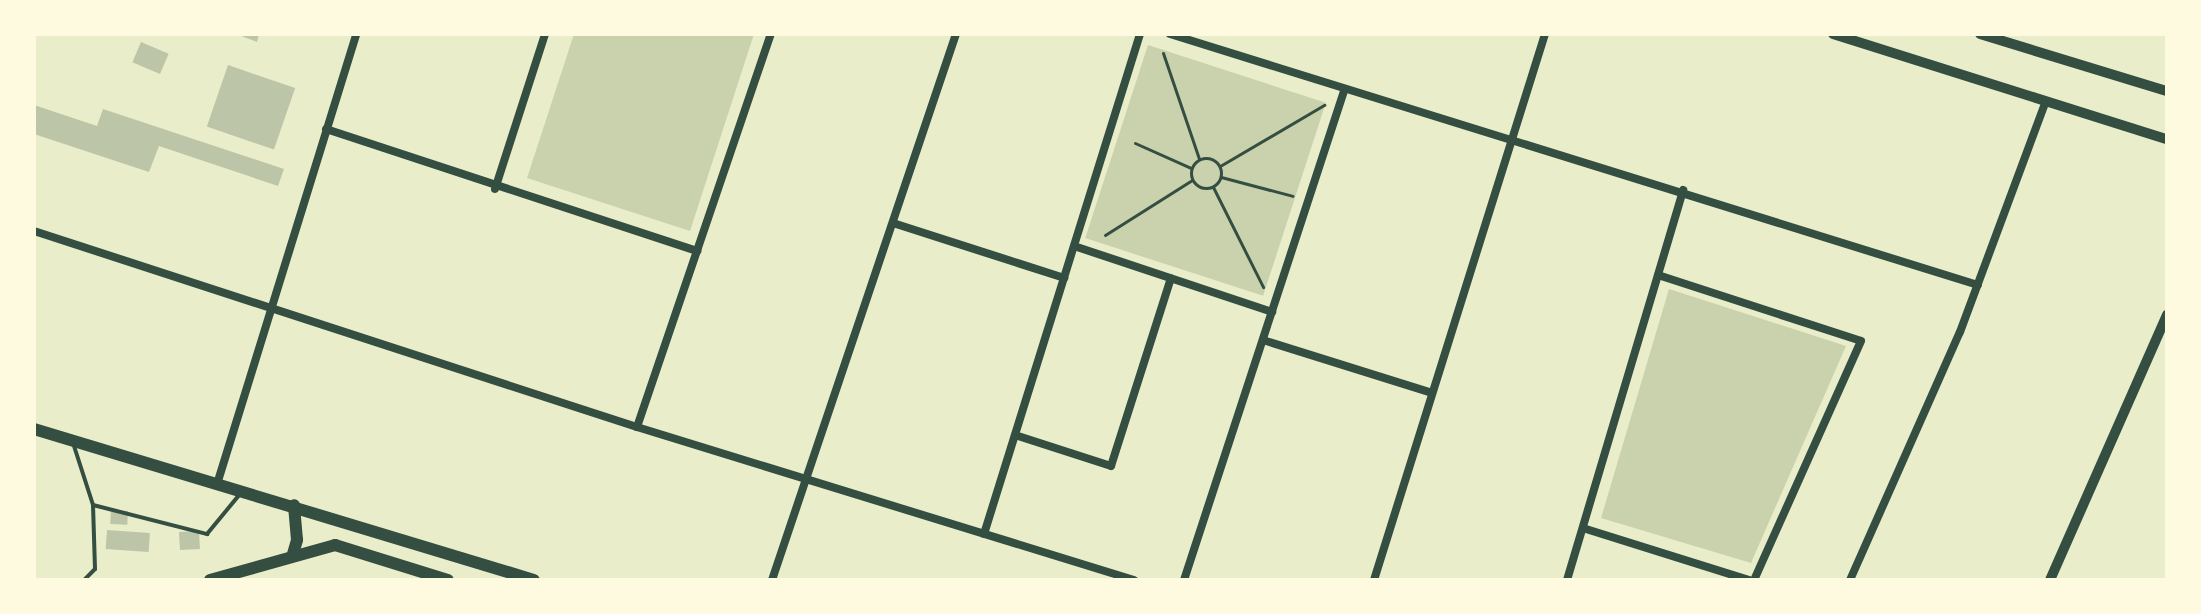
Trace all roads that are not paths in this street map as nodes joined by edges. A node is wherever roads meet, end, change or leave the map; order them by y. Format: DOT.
graph roads {
  1 [pos="356,34"];
  2 [pos="545,34"];
  3 [pos="771,34"];
  4 [pos="956,34"];
  5 [pos="1140,34"];
  6 [pos="1170,34"];
  7 [pos="1545,34"];
  8 [pos="1833,34"];
  9 [pos="1980,34"];
  10 [pos="1344,91"];
  11 [pos="2167,91"];
  12 [pos="2046,101"];
  13 [pos="326,129"];
  14 [pos="2167,139"];
  15 [pos="1512,140"];
  16 [pos="495,189"];
  17 [pos="1683,190"];
  18 [pos="893,223"];
  19 [pos="34,231"];
  20 [pos="1074,246"];
  21 [pos="698,251"];
  22 [pos="1658,275"];
  23 [pos="1064,278"];
  24 [pos="1171,278"];
  25 [pos="1978,285"];
  26 [pos="273,307"];
  27 [pos="1272,312"];
  28 [pos="2167,315"];
  29 [pos="1263,340"];
  30 [pos="1432,393"];
  31 [pos="637,427"];
  32 [pos="34,429"];
  33 [pos="1015,435"];
  34 [pos="72,440"];
  35 [pos="805,479"];
  36 [pos="218,481"];
  37 [pos="244,490"];
  38 [pos="93,505"];
  39 [pos="294,505"];
  40 [pos="1586,529"];
  41 [pos="984,534"];
  42 [pos="293,554"];
  43 [pos="84,580"];
  44 [pos="210,580"];
  45 [pos="445,580"];
  46 [pos="534,580"];
  47 [pos="772,580"];
  48 [pos="1134,580"];
  49 [pos="1184,580"];
  50 [pos="1374,580"];
  51 [pos="1567,580"];
  52 [pos="1752,580"];
  53 [pos="1850,580"];
  54 [pos="2050,580"];
  1 -- 13 [label="street"];
  2 -- 16 [label="street"];
  3 -- 21 [label="street"];
  4 -- 18 [label="street"];
  5 -- 20 [label="street"];
  6 -- 10 [label="street"];
  7 -- 15 [label="street"];
  8 -- 12 [label="street"];
  9 -- 11 [label="street"];
  10 -- 15 [label="street"];
  10 -- 27 [label="street"];
  12 -- 14 [label="street"];
  12 -- 25 [label="street"];
  13 -- 16 [label="street"];
  13 -- 26 [label="street"];
  15 -- 17 [label="street"];
  15 -- 30 [label="street"];
  16 -- 21 [label="street"];
  17 -- 22 [label="street"];
  17 -- 25 [label="street"];
  18 -- 23 [label="street"];
  18 -- 35 [label="street"];
  19 -- 26 [label="street"];
  20 -- 23 [label="street"];
  20 -- 24 [label="street"];
  21 -- 31 [label="street"];
  22 -- 40 [label="street"];
  22 -- 52 [label="street"];
  23 -- 33 [label="street"];
  24 -- 27 [label="street"];
  24 -- 33 [label="street"];
  25 -- 53 [label="street"];
  26 -- 31 [label="street"];
  26 -- 36 [label="street"];
  27 -- 29 [label="street"];
  28 -- 54 [label="street"];
  29 -- 30 [label="street"];
  29 -- 49 [label="street"];
  30 -- 50 [label="street"];
  31 -- 35 [label="street"];
  32 -- 34 [label="highway"];
  33 -- 41 [label="street"];
  34 -- 36 [label="highway"];
  34 -- 38 [label="lane"];
  35 -- 41 [label="street"];
  35 -- 47 [label="street"];
  36 -- 37 [label="highway"];
  37 -- 38 [label="lane"];
  37 -- 39 [label="highway"];
  38 -- 43 [label="lane"];
  39 -- 42 [label="highway"];
  39 -- 46 [label="highway"];
  40 -- 51 [label="street"];
  40 -- 52 [label="street"];
  41 -- 48 [label="street"];
  42 -- 44 [label="highway"];
  42 -- 45 [label="highway"];
}
